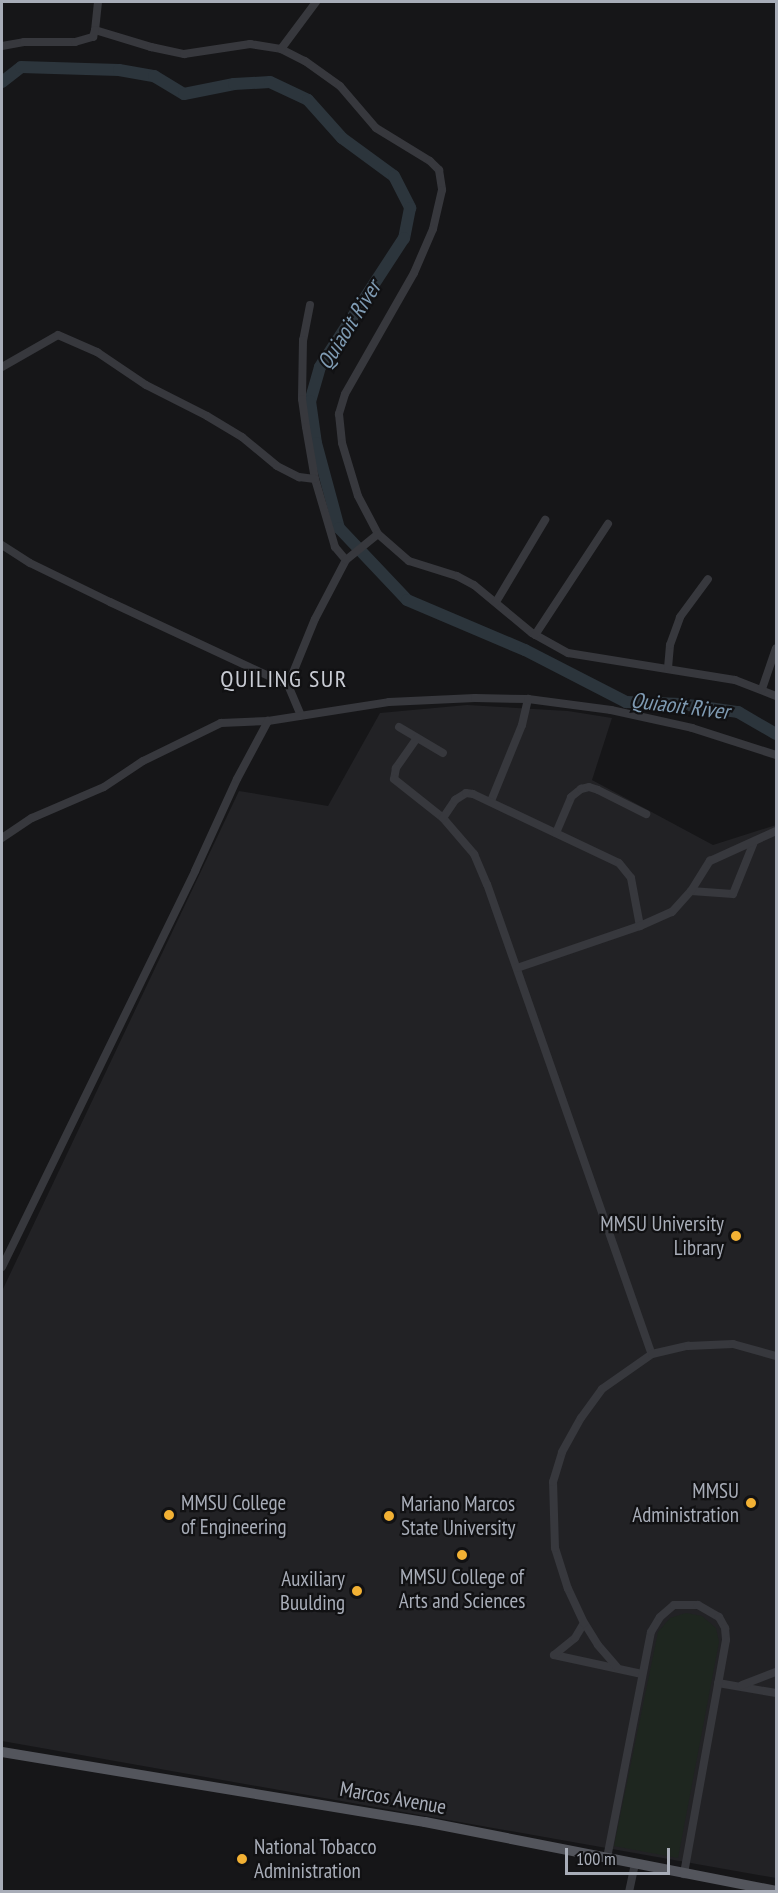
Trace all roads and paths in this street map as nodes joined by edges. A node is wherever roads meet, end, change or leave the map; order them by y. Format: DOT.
graph roads {
  1 [pos="98,2"];
  2 [pos="316,2"];
  3 [pos="95,30"];
  4 [pos="2,46"];
  5 [pos="281,49"];
  6 [pos="310,304"];
  7 [pos="2,367"];
  8 [pos="315,479"];
  9 [pos="544,520"];
  10 [pos="608,524"];
  11 [pos="375,536"];
  12 [pos="2,545"];
  13 [pos="350,558"];
  14 [pos="708,579"];
  15 [pos="496,602"];
  16 [pos="535,635"];
  17 [pos="777,648"];
  18 [pos="668,668"];
  19 [pos="288,685"];
  20 [pos="762,689"];
  21 [pos="777,696"];
  22 [pos="528,699"];
  23 [pos="301,715"];
  24 [pos="268,721"];
  25 [pos="399,727"];
  26 [pos="417,738"];
  27 [pos="443,753"];
  28 [pos="777,755"];
  29 [pos="491,801"];
  30 [pos="646,814"];
  31 [pos="443,818"];
  32 [pos="777,831"];
  33 [pos="556,833"];
  34 [pos="2,838"];
  35 [pos="754,842"];
  36 [pos="691,891"];
  37 [pos="640,926"];
  38 [pos="517,968"];
  39 [pos="2,1267"];
  40 [pos="652,1354"];
  41 [pos="777,1356"];
  42 [pos="584,1623"];
  43 [pos="617,1667"];
  44 [pos="777,1672"];
  45 [pos="642,1674"];
  46 [pos="718,1683"];
  47 [pos="742,1685"];
  48 [pos="777,1693"];
  49 [pos="2,1752"];
  50 [pos="607,1858"];
  51 [pos="635,1863"];
  52 [pos="684,1874"];
  53 [pos="777,1891"];
  54 [pos="629,1892"];
  1 -- 3 [label="street"];
  2 -- 5 [label="street"];
  3 -- 4 [label="street"];
  3 -- 5 [label="street"];
  5 -- 11 [label="street"];
  6 -- 8 [label="street"];
  7 -- 8 [label="street"];
  8 -- 13 [label="street"];
  9 -- 15 [label="street"];
  10 -- 16 [label="street"];
  11 -- 13 [label="street"];
  11 -- 15 [label="street"];
  12 -- 19 [label="street"];
  13 -- 19 [label="street"];
  14 -- 18 [label="street"];
  15 -- 16 [label="street"];
  16 -- 18 [label="street"];
  17 -- 20 [label="street"];
  18 -- 20 [label="street"];
  19 -- 23 [label="street"];
  20 -- 21 [label="street"];
  22 -- 23 [label="street"];
  22 -- 28 [label="street"];
  22 -- 29 [label="street"];
  23 -- 24 [label="street"];
  24 -- 34 [label="street"];
  24 -- 39 [label="street"];
  25 -- 26 [label="street"];
  26 -- 27 [label="street"];
  26 -- 31 [label="street"];
  29 -- 31 [label="street"];
  29 -- 33 [label="street"];
  30 -- 33 [label="street"];
  31 -- 38 [label="street"];
  32 -- 35 [label="street"];
  33 -- 37 [label="street"];
  35 -- 36 [label="street"];
  35 -- 36 [label="street"];
  36 -- 37 [label="street"];
  37 -- 38 [label="street"];
  38 -- 40 [label="street"];
  40 -- 41 [label="street"];
  40 -- 42 [label="street"];
  42 -- 43 [label="street"];
  42 -- 43 [label="street"];
  43 -- 45 [label="street"];
  44 -- 47 [label="street"];
  45 -- 46 [label="street"];
  45 -- 50 [label="street"];
  46 -- 47 [label="street"];
  46 -- 52 [label="street"];
  47 -- 48 [label="street"];
  49 -- 50 [label="main road, Marcos Avenue"];
  50 -- 51 [label="main road, Marcos Avenue"];
  51 -- 52 [label="main road, Marcos Avenue"];
  51 -- 54 [label="street"];
  52 -- 53 [label="main road, Marcos Avenue"];
}
